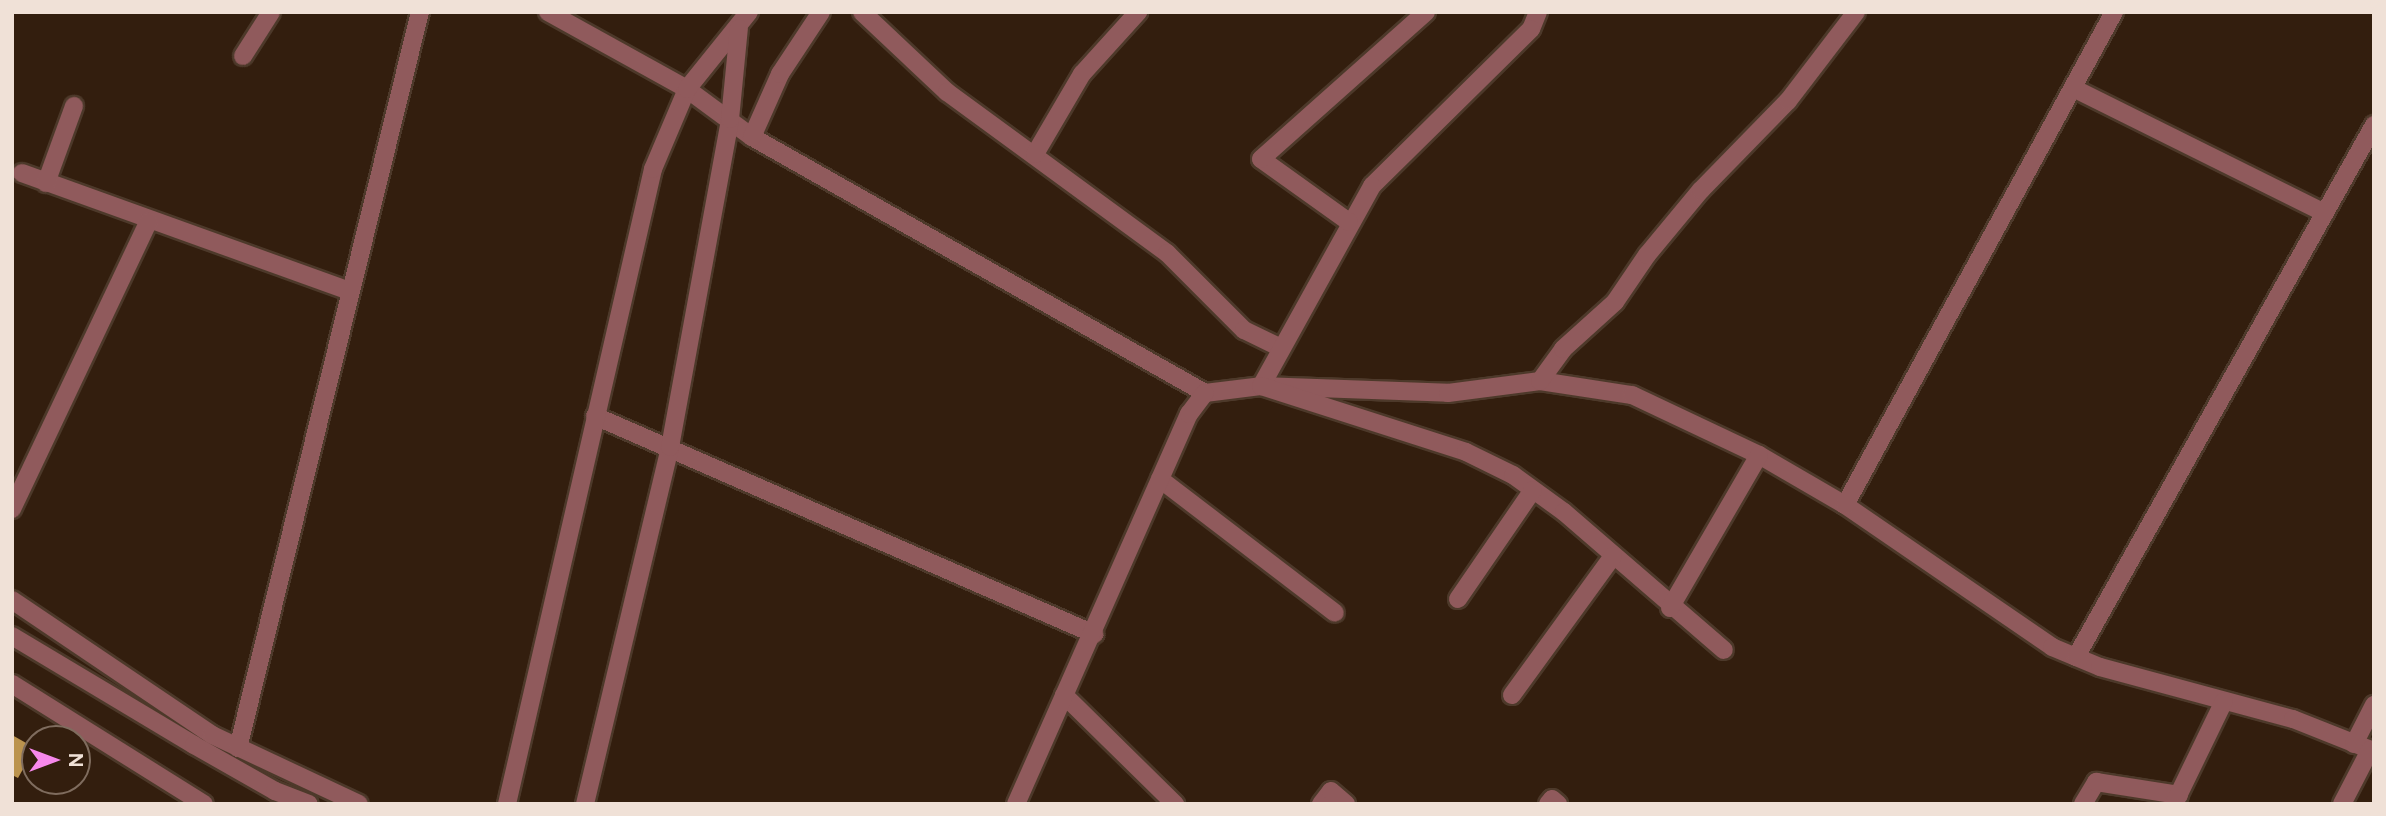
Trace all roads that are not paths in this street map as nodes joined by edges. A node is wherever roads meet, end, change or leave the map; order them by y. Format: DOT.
graph roads {
  1 [pos="271,12"];
  2 [pos="420,12"];
  3 [pos="548,12"];
  4 [pos="749,12"];
  5 [pos="821,12"];
  6 [pos="862,12"];
  7 [pos="1138,12"];
  8 [pos="1426,12"];
  9 [pos="1538,12"];
  10 [pos="1856,12"];
  11 [pos="2114,12"];
  12 [pos="739,28"];
  13 [pos="243,56"];
  14 [pos="2073,88"];
  15 [pos="687,89"];
  16 [pos="74,106"];
  17 [pos="730,119"];
  18 [pos="2374,125"];
  19 [pos="752,137"];
  20 [pos="1035,154"];
  21 [pos="22,173"];
  22 [pos="46,183"];
  23 [pos="2325,213"];
  24 [pos="148,222"];
  25 [pos="1349,222"];
  26 [pos="349,291"];
  27 [pos="1281,348"];
  28 [pos="1540,381"];
  29 [pos="1261,386"];
  30 [pos="1205,393"];
  31 [pos="595,416"];
  32 [pos="670,447"];
  33 [pos="1759,455"];
  34 [pos="1160,479"];
  35 [pos="1532,490"];
  36 [pos="1846,505"];
  37 [pos="12,509"];
  38 [pos="1612,556"];
  39 [pos="1458,599"];
  40 [pos="12,600"];
  41 [pos="1670,608"];
  42 [pos="1335,613"];
  43 [pos="1094,634"];
  44 [pos="12,636"];
  45 [pos="1724,649"];
  46 [pos="2076,657"];
  47 [pos="12,684"];
  48 [pos="1064,695"];
  49 [pos="1512,695"];
  50 [pos="2224,701"];
  51 [pos="2374,705"];
  52 [pos="237,748"];
  53 [pos="2366,748"];
  54 [pos="2177,799"];
  55 [pos="204,804"];
  56 [pos="309,804"];
  57 [pos="359,804"];
  58 [pos="507,804"];
  59 [pos="585,804"];
  60 [pos="1016,804"];
  61 [pos="1175,804"];
  62 [pos="1321,804"];
  63 [pos="1346,804"];
  64 [pos="1548,804"];
  65 [pos="1559,804"];
  66 [pos="2083,804"];
  67 [pos="2342,804"];
  1 -- 13 [label="street"];
  2 -- 26 [label="street"];
  3 -- 15 [label="street"];
  4 -- 12 [label="street"];
  5 -- 19 [label="street"];
  6 -- 20 [label="street"];
  7 -- 20 [label="street"];
  8 -- 25 [label="street"];
  9 -- 25 [label="street"];
  10 -- 28 [label="street"];
  11 -- 14 [label="street"];
  12 -- 15 [label="street"];
  12 -- 17 [label="street"];
  14 -- 23 [label="street"];
  14 -- 36 [label="street"];
  15 -- 17 [label="street"];
  15 -- 31 [label="street"];
  16 -- 22 [label="street"];
  17 -- 19 [label="street"];
  17 -- 32 [label="street"];
  18 -- 23 [label="street"];
  19 -- 30 [label="street"];
  20 -- 27 [label="street"];
  21 -- 22 [label="street"];
  22 -- 24 [label="street"];
  23 -- 46 [label="street"];
  24 -- 26 [label="street"];
  24 -- 37 [label="street"];
  25 -- 27 [label="street"];
  26 -- 52 [label="street"];
  27 -- 29 [label="street"];
  28 -- 29 [label="street"];
  28 -- 33 [label="street"];
  29 -- 30 [label="street"];
  29 -- 35 [label="street"];
  30 -- 34 [label="street"];
  31 -- 32 [label="street"];
  31 -- 58 [label="street"];
  32 -- 43 [label="street"];
  32 -- 59 [label="street"];
  33 -- 36 [label="street"];
  33 -- 41 [label="street"];
  34 -- 42 [label="street"];
  34 -- 43 [label="street"];
  35 -- 38 [label="street"];
  35 -- 39 [label="street"];
  36 -- 46 [label="street"];
  38 -- 41 [label="street"];
  38 -- 49 [label="street"];
  40 -- 52 [label="street"];
  41 -- 45 [label="street"];
  43 -- 48 [label="street"];
  44 -- 56 [label="street"];
  46 -- 50 [label="street"];
  47 -- 55 [label="street"];
  48 -- 60 [label="street"];
  48 -- 61 [label="street"];
  50 -- 53 [label="street"];
  50 -- 54 [label="street"];
  51 -- 53 [label="street"];
  52 -- 57 [label="street"];
  53 -- 67 [label="street"];
  54 -- 66 [label="street"];
  62 -- 63 [label="street"];
  64 -- 65 [label="street"];
}
